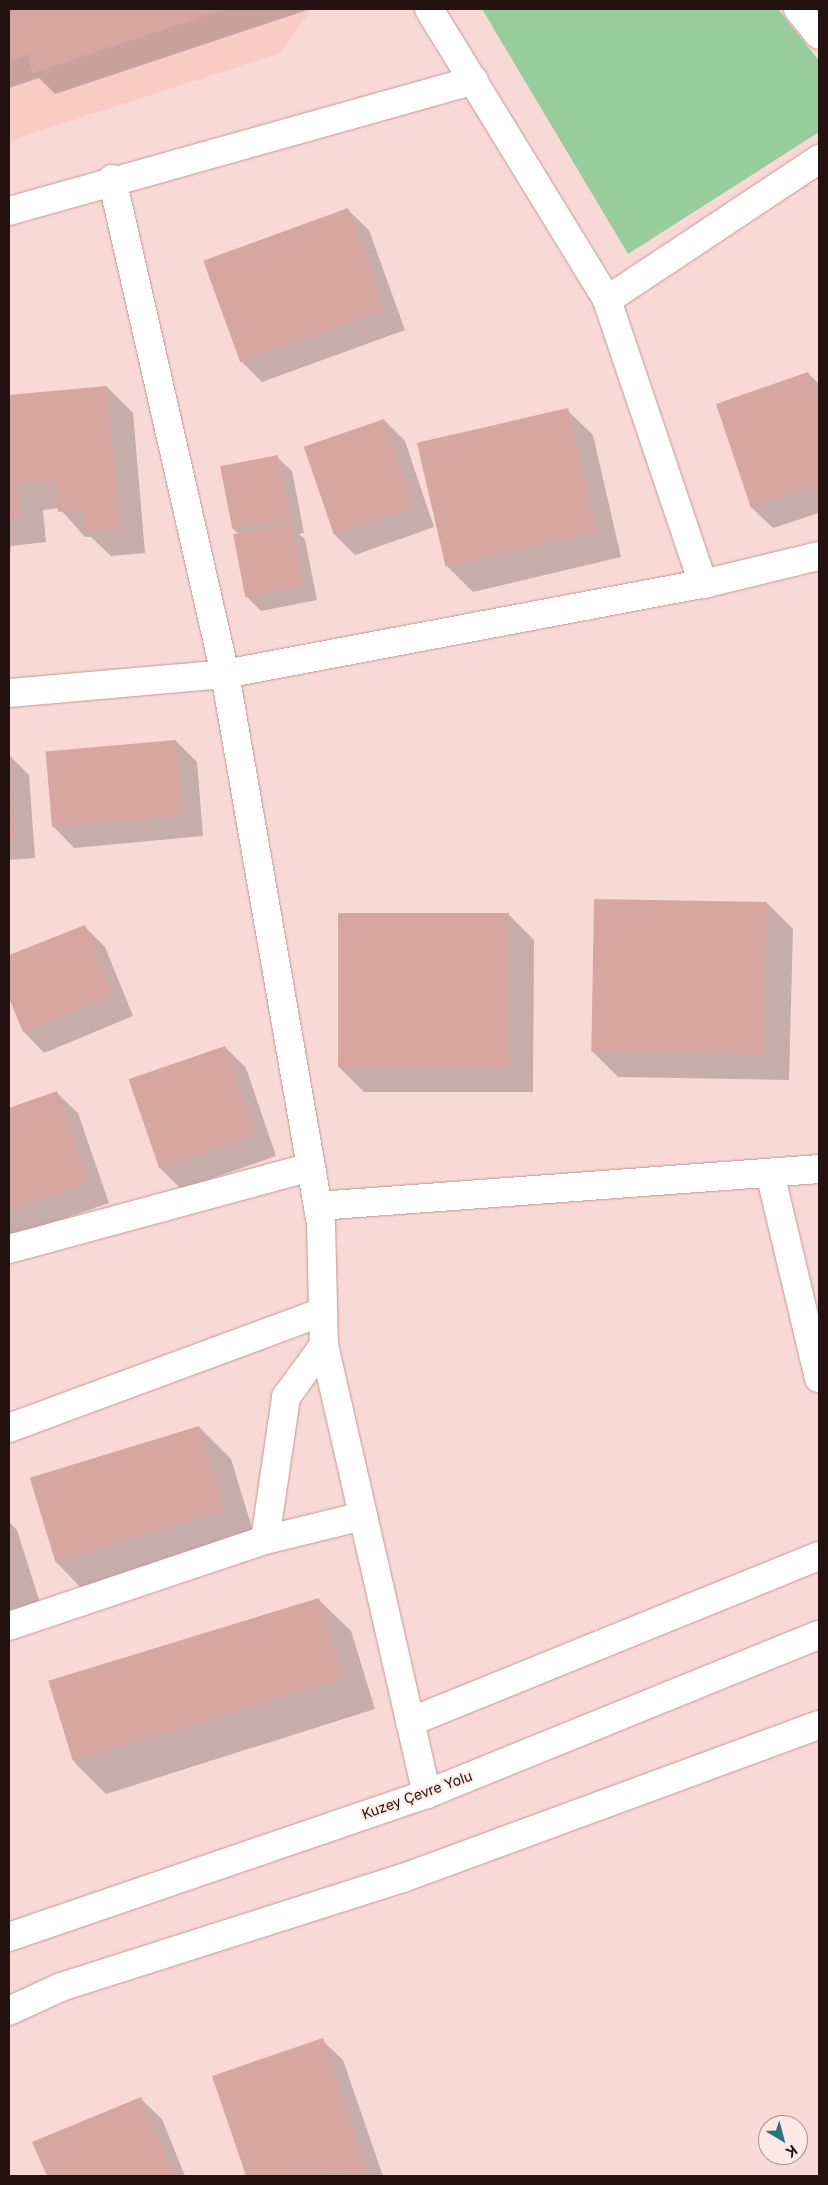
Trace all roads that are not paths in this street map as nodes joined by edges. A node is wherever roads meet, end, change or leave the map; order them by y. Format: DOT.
graph roads {
  1 [pos="429,9"];
  2 [pos="798,9"];
  3 [pos="819,36"];
  4 [pos="474,80"];
  5 [pos="819,159"];
  6 [pos="112,178"];
  7 [pos="9,211"];
  8 [pos="606,300"];
  9 [pos="819,556"];
  10 [pos="703,584"];
  11 [pos="225,674"];
  12 [pos="9,693"];
  13 [pos="311,1167"];
  14 [pos="819,1169"];
  15 [pos="770,1173"];
  16 [pos="318,1206"];
  17 [pos="9,1249"];
  18 [pos="323,1312"];
  19 [pos="324,1345"];
  20 [pos="819,1378"];
  21 [pos="9,1428"];
  22 [pos="363,1516"];
  23 [pos="265,1540"];
  24 [pos="819,1556"];
  25 [pos="9,1626"];
  26 [pos="819,1635"];
  27 [pos="410,1722"];
  28 [pos="819,1725"];
  29 [pos="426,1794"];
  30 [pos="9,1937"];
  31 [pos="9,2011"];
  1 -- 4 [label="street"];
  2 -- 3 [label="street"];
  4 -- 6 [label="street"];
  4 -- 8 [label="street"];
  5 -- 8 [label="street"];
  6 -- 7 [label="street"];
  6 -- 11 [label="street"];
  8 -- 10 [label="street"];
  9 -- 10 [label="street"];
  10 -- 11 [label="street"];
  11 -- 12 [label="street"];
  11 -- 13 [label="street"];
  13 -- 16 [label="street"];
  13 -- 17 [label="street"];
  14 -- 15 [label="street"];
  15 -- 16 [label="street"];
  15 -- 20 [label="street"];
  16 -- 18 [label="street"];
  18 -- 19 [label="street"];
  18 -- 21 [label="street"];
  19 -- 22 [label="street"];
  19 -- 23 [label="street"];
  22 -- 23 [label="street"];
  22 -- 27 [label="street"];
  23 -- 25 [label="street"];
  24 -- 27 [label="street"];
  26 -- 29 [label="street, Kuzey Çevre Yolu"];
  27 -- 29 [label="street"];
  28 -- 31 [label="street"];
  29 -- 30 [label="street, Kuzey Çevre Yolu"];
}
